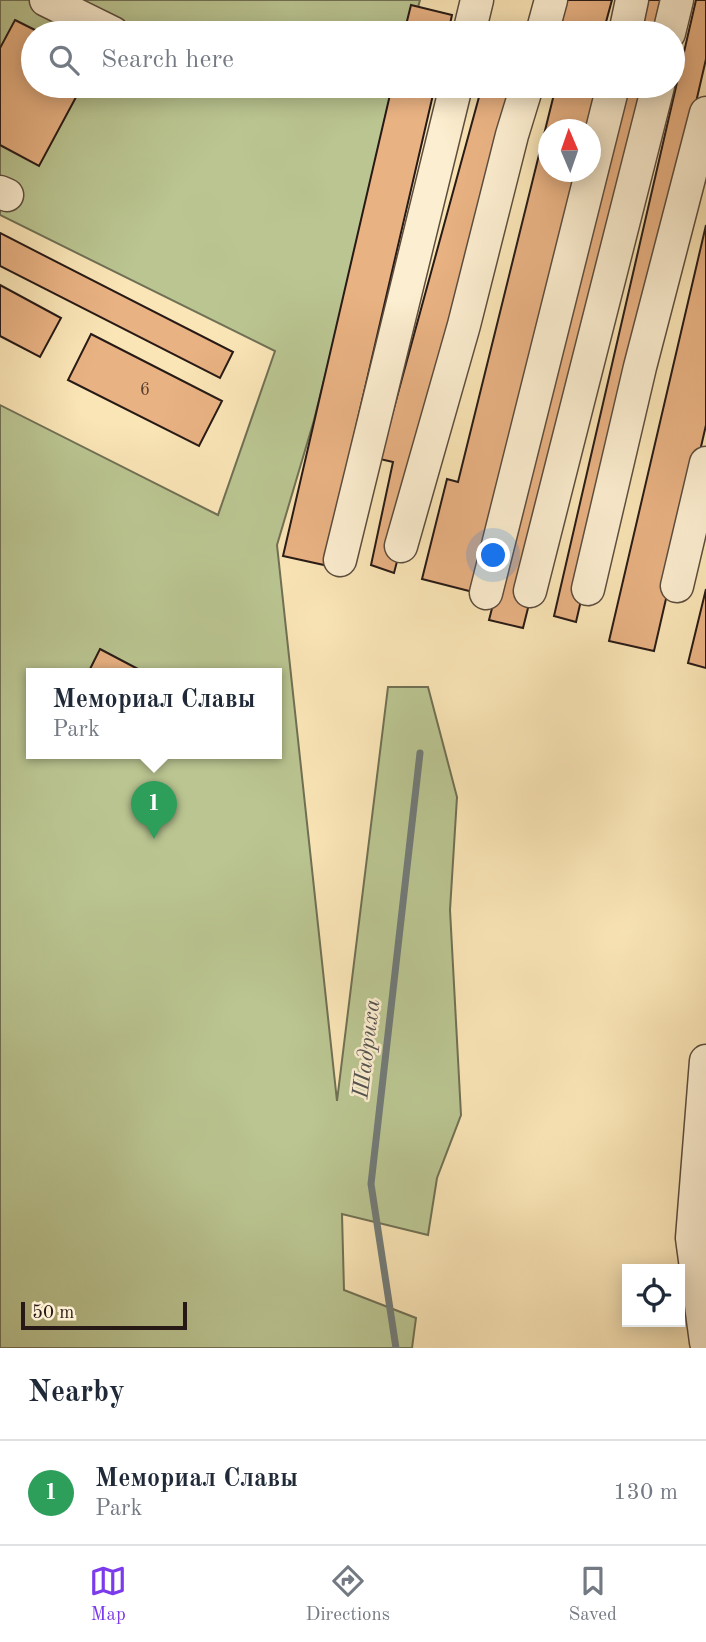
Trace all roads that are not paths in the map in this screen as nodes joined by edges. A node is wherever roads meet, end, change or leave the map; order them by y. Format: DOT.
graph roads {
  1 [pos="46,0"];
  2 [pos="477,0"];
  3 [pos="551,0"];
  4 [pos="632,0"];
  5 [pos="677,0"];
  6 [pos="89,21"];
  7 [pos="472,21"];
  8 [pos="545,21"];
  9 [pos="628,21"];
  10 [pos="672,21"];
  11 [pos="453,98"];
  12 [pos="523,98"];
  13 [pos="610,98"];
  14 [pos="655,98"];
  15 [pos="706,113"];
  16 [pos="706,463"];
  17 [pos="401,546"];
  18 [pos="340,560"];
  19 [pos="677,586"];
  20 [pos="588,589"];
  21 [pos="530,591"];
  22 [pos="486,593"];
  23 [pos="706,1061"];
  24 [pos="706,1342"];
  1 -- 6 [label="lane"];
  2 -- 7 [label="lane"];
  3 -- 8 [label="lane"];
  4 -- 9 [label="lane"];
  5 -- 10 [label="lane"];
  11 -- 18 [label="lane"];
  12 -- 17 [label="lane"];
  13 -- 22 [label="lane"];
  14 -- 21 [label="lane"];
  15 -- 20 [label="lane"];
  16 -- 19 [label="lane"];
  23 -- 24 [label="lane"];
}
